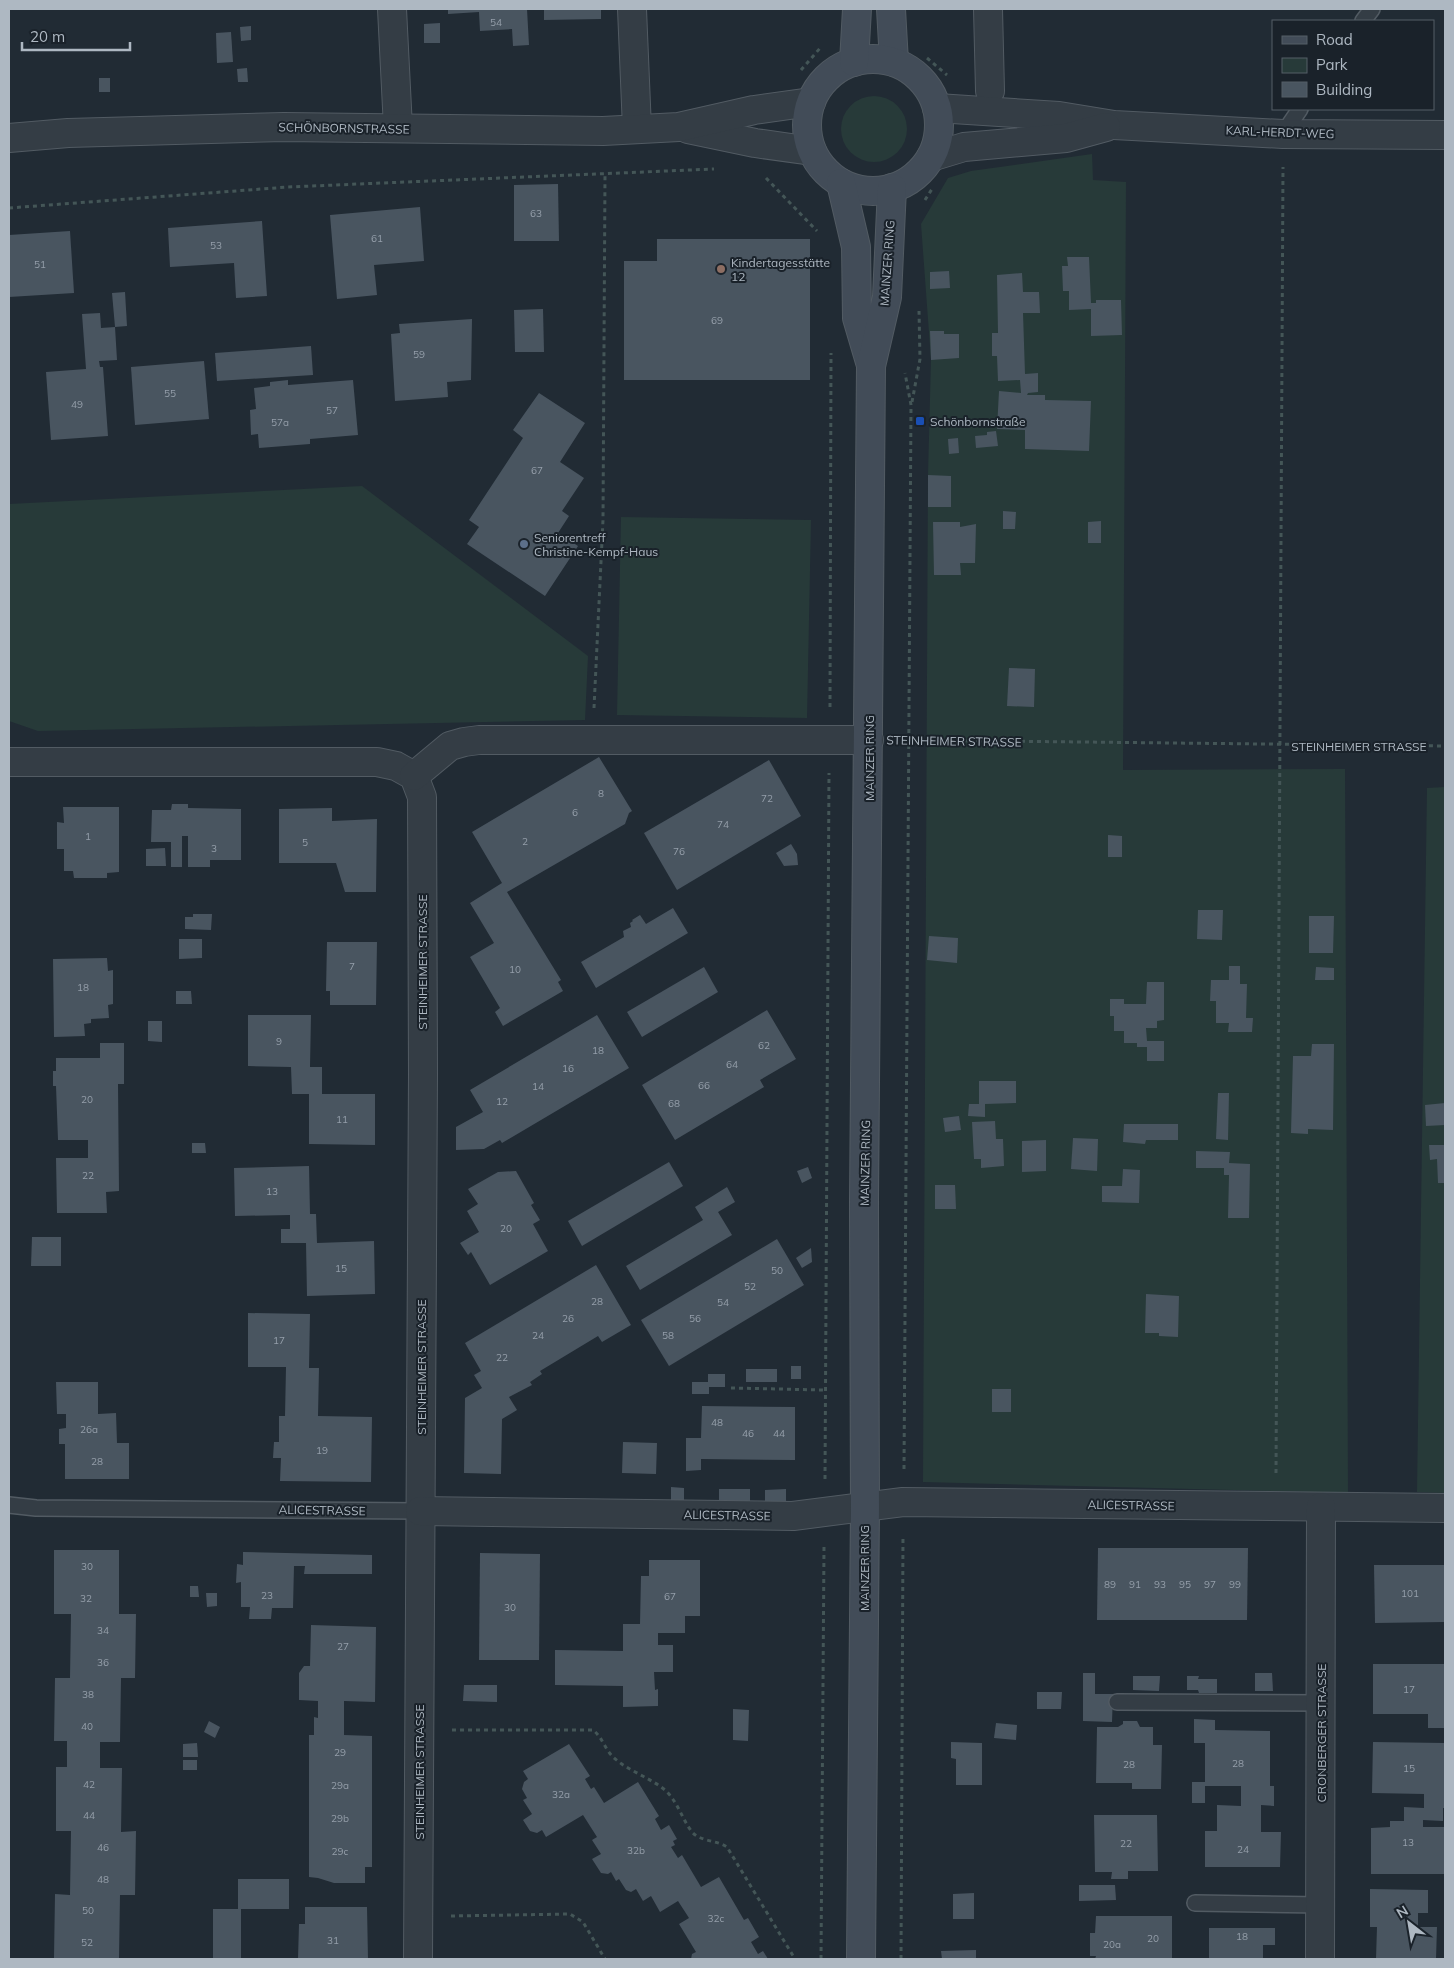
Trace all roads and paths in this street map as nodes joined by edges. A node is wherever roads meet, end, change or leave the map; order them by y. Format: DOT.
graph roads {
  1 [pos="392,9"];
  2 [pos="632,9"];
  3 [pos="856,9"];
  4 [pos="891,9"];
  5 [pos="988,9"];
  6 [pos="1372,9"];
  7 [pos="1364,20"];
  8 [pos="922,51"];
  9 [pos="854,62"];
  10 [pos="894,62"];
  11 [pos="990,91"];
  12 [pos="811,102"];
  13 [pos="937,108"];
  14 [pos="1299,110"];
  15 [pos="1114,125"];
  16 [pos="679,127"];
  17 [pos="398,128"];
  18 [pos="637,129"];
  19 [pos="1283,134"];
  20 [pos="1445,134"];
  21 [pos="9,138"];
  22 [pos="812,150"];
  23 [pos="931,157"];
  24 [pos="718,169"];
  25 [pos="605,175"];
  26 [pos="841,183"];
  27 [pos="934,185"];
  28 [pos="892,188"];
  29 [pos="925,201"];
  30 [pos="9,208"];
  31 [pos="919,302"];
  32 [pos="871,366"];
  33 [pos="831,378"];
  34 [pos="829,740"];
  35 [pos="869,740"];
  36 [pos="910,740"];
  37 [pos="592,741"];
  38 [pos="1280,745"];
  39 [pos="1445,746"];
  40 [pos="9,762"];
  41 [pos="414,776"];
  42 [pos="731,1388"];
  43 [pos="824,1390"];
  44 [pos="903,1502"];
  45 [pos="9,1505"];
  46 [pos="1276,1506"];
  47 [pos="865,1507"];
  48 [pos="1321,1507"];
  49 [pos="1445,1508"];
  50 [pos="420,1511"];
  51 [pos="825,1513"];
  52 [pos="1116,1702"];
  53 [pos="1322,1702"];
  54 [pos="419,1731"];
  55 [pos="1195,1903"];
  56 [pos="1321,1905"];
  57 [pos="418,1916"];
  58 [pos="418,1959"];
  59 [pos="605,1959"];
  60 [pos="794,1959"];
  61 [pos="821,1959"];
  62 [pos="861,1959"];
  63 [pos="901,1959"];
  64 [pos="1320,1959"];
  1 -- 17 [label="street"];
  2 -- 18 [label="street"];
  3 -- 9 [label="street"];
  4 -- 10 [label="street"];
  5 -- 11 [label="street"];
  6 -- 7 [label="lane"];
  8 -- 11 [label="path"];
  9 -- 10 [label="street"];
  9 -- 12 [label="street"];
  10 -- 13 [label="street"];
  12 -- 16 [label="street, SCHÖNBORNSTRASSE"];
  12 -- 22 [label="street"];
  13 -- 15 [label="street, KARL-HERDT-WEG"];
  13 -- 23 [label="street"];
  14 -- 19 [label="lane"];
  15 -- 19 [label="street, KARL-HERDT-WEG"];
  15 -- 23 [label="street, KARL-HERDT-WEG"];
  16 -- 18 [label="street, SCHÖNBORNSTRASSE"];
  16 -- 22 [label="street, SCHÖNBORNSTRASSE"];
  17 -- 18 [label="street, SCHÖNBORNSTRASSE"];
  17 -- 21 [label="street, SCHÖNBORNSTRASSE"];
  19 -- 20 [label="street, KARL-HERDT-WEG"];
  19 -- 38 [label="path"];
  22 -- 26 [label="street"];
  23 -- 28 [label="street"];
  24 -- 25 [label="path"];
  25 -- 30 [label="path"];
  25 -- 37 [label="path"];
  26 -- 28 [label="street"];
  26 -- 32 [label="street, MAINZER RING"];
  27 -- 29 [label="path"];
  28 -- 32 [label="street, MAINZER RING"];
  31 -- 36 [label="path"];
  32 -- 35 [label="street, MAINZER RING"];
  33 -- 34 [label="path"];
  34 -- 35 [label="street, STEINHEIMER STRASSE"];
  34 -- 37 [label="street, STEINHEIMER STRASSE"];
  34 -- 43 [label="path"];
  35 -- 36 [label="path, STEINHEIMER STRASSE"];
  35 -- 47 [label="street, MAINZER RING"];
  36 -- 38 [label="path, STEINHEIMER STRASSE"];
  36 -- 44 [label="path"];
  37 -- 41 [label="street, STEINHEIMER STRASSE"];
  38 -- 39 [label="path, STEINHEIMER STRASSE"];
  38 -- 46 [label="path"];
  40 -- 41 [label="street"];
  41 -- 50 [label="street, STEINHEIMER STRASSE"];
  42 -- 43 [label="path"];
  43 -- 51 [label="path"];
  44 -- 46 [label="street, ALICESTRASSE"];
  44 -- 47 [label="street, ALICESTRASSE"];
  44 -- 63 [label="path"];
  45 -- 50 [label="lane, ALICESTRASSE"];
  46 -- 48 [label="street, ALICESTRASSE"];
  47 -- 51 [label="street, ALICESTRASSE"];
  47 -- 62 [label="street, MAINZER RING"];
  48 -- 49 [label="street, ALICESTRASSE"];
  48 -- 53 [label="street, CRONBERGER STRASSE"];
  50 -- 51 [label="street, ALICESTRASSE"];
  50 -- 54 [label="street, STEINHEIMER STRASSE"];
  51 -- 61 [label="path"];
  52 -- 53 [label="lane"];
  53 -- 56 [label="street, CRONBERGER STRASSE"];
  54 -- 57 [label="street, STEINHEIMER STRASSE"];
  54 -- 60 [label="path"];
  55 -- 56 [label="lane"];
  56 -- 64 [label="street, CRONBERGER STRASSE"];
  57 -- 58 [label="street, STEINHEIMER STRASSE"];
  57 -- 59 [label="path"];
}
